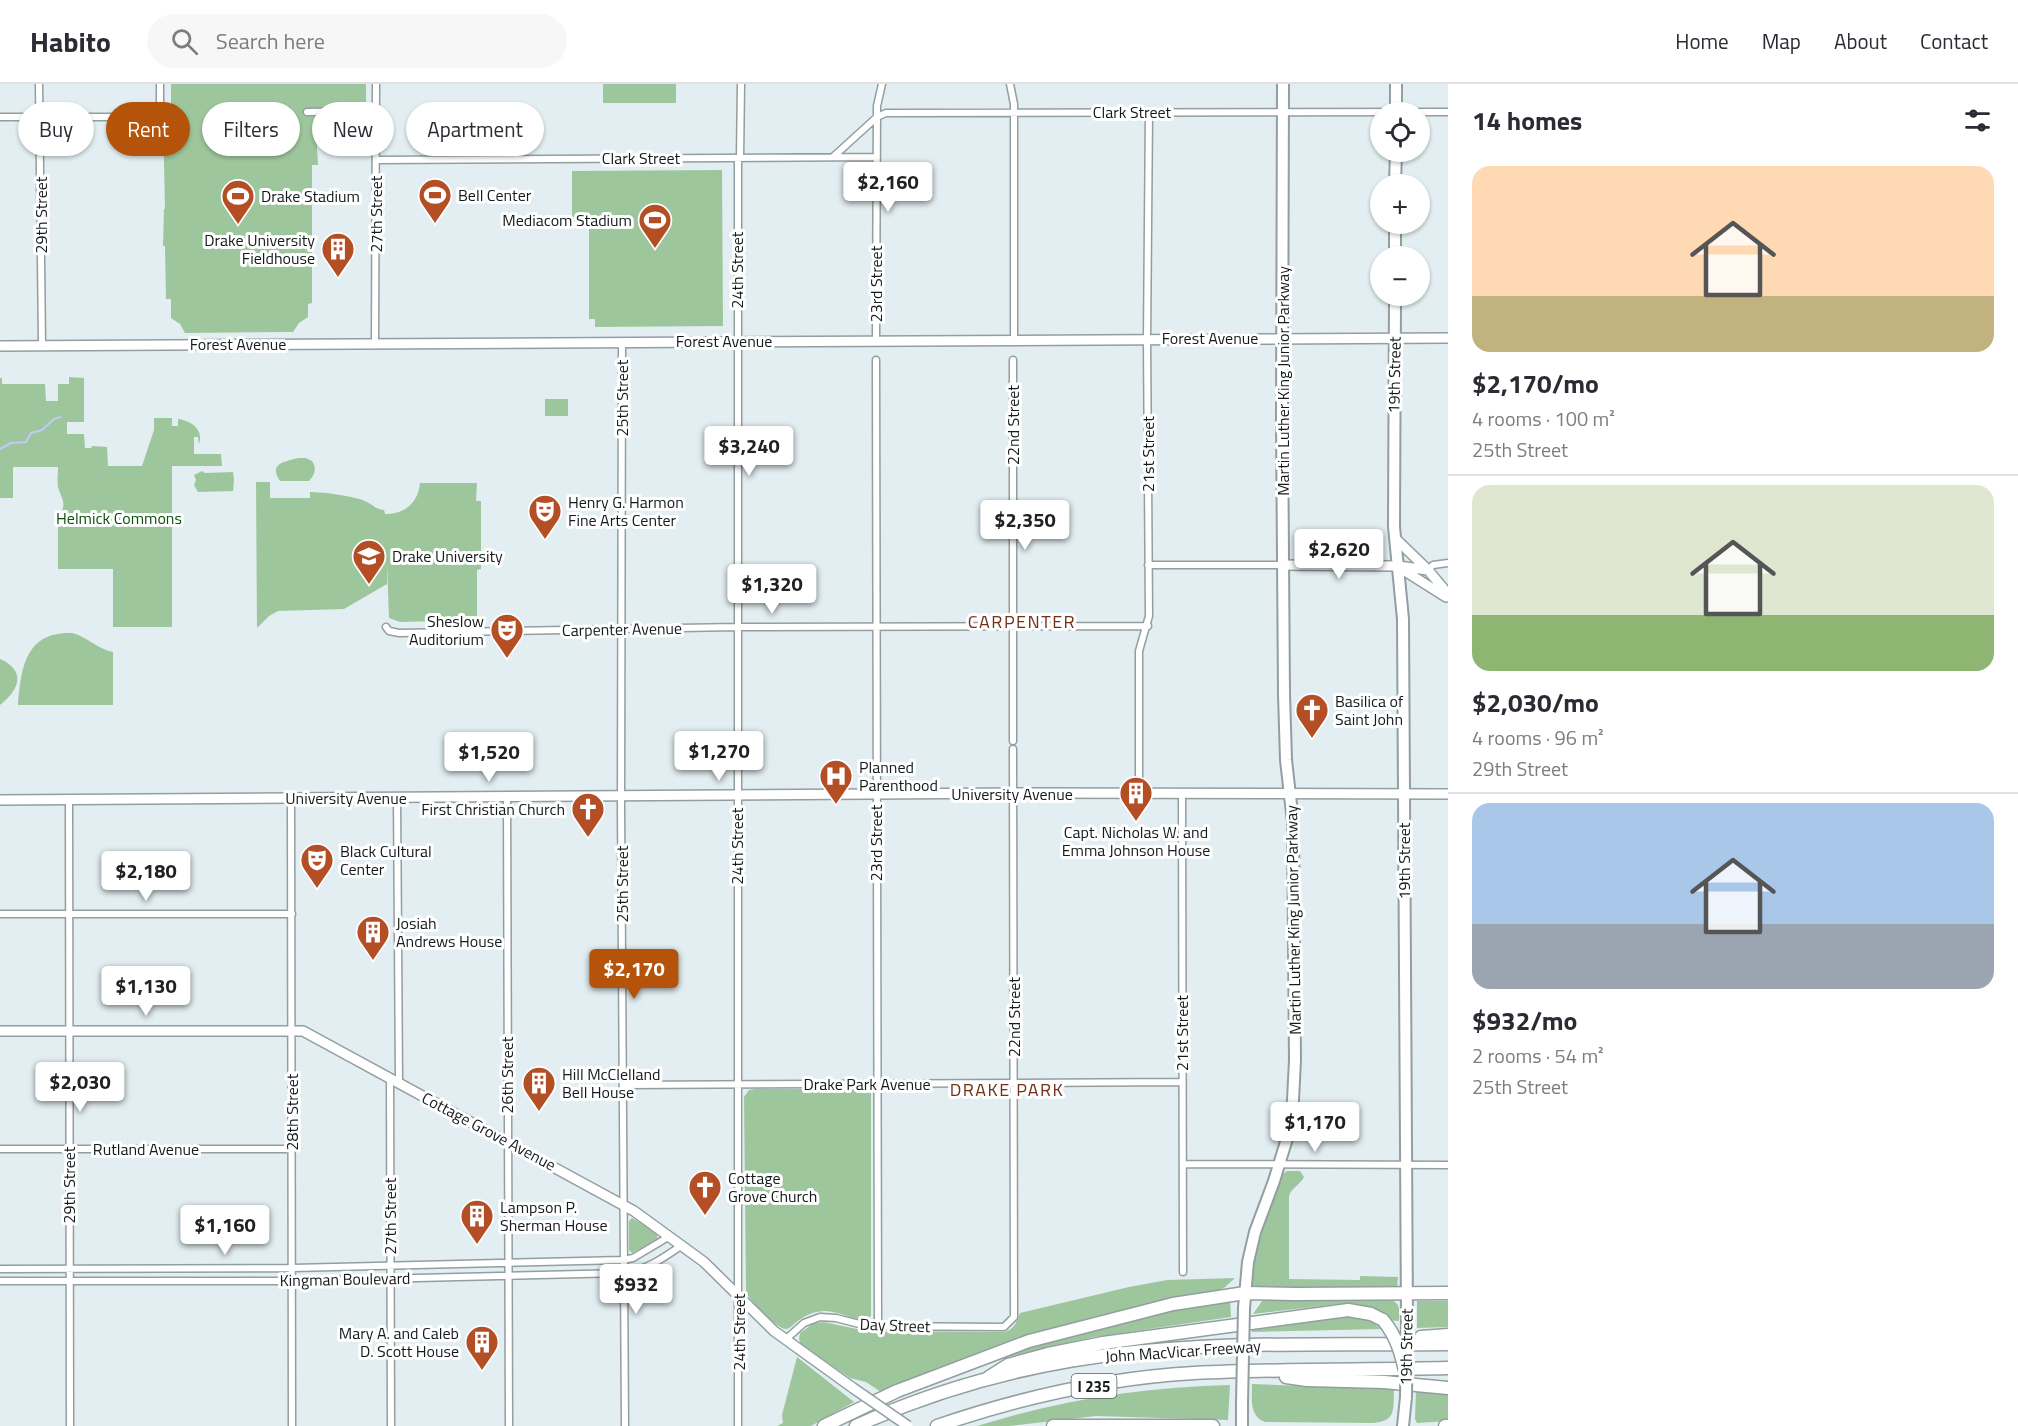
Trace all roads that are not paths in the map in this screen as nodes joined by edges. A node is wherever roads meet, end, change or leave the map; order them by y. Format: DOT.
graph roads {
  1 [pos="39,84"];
  2 [pos="160,84"];
  3 [pos="376,84"];
  4 [pos="741,84"];
  5 [pos="882,84"];
  6 [pos="1010,84"];
  7 [pos="1283,84"];
  8 [pos="1396,84"];
  9 [pos="40,102"];
  10 [pos="376,102"];
  11 [pos="1396,102"];
  12 [pos="307,112"];
  13 [pos="312,112"];
  14 [pos="1014,112"];
  15 [pos="1149,112"];
  16 [pos="1283,112"];
  17 [pos="1370,112"];
  18 [pos="1430,112"];
  19 [pos="1448,112"];
  20 [pos="0,117"];
  21 [pos="18,117"];
  22 [pos="94,117"];
  23 [pos="877,117"];
  24 [pos="40,156"];
  25 [pos="376,156"];
  26 [pos="833,157"];
  27 [pos="876,157"];
  28 [pos="739,158"];
  29 [pos="376,160"];
  30 [pos="1395,306"];
  31 [pos="1282,338"];
  32 [pos="1395,338"];
  33 [pos="1448,338"];
  34 [pos="1147,339"];
  35 [pos="876,340"];
  36 [pos="1014,340"];
  37 [pos="737,341"];
  38 [pos="622,342"];
  39 [pos="375,343"];
  40 [pos="42,345"];
  41 [pos="0,346"];
  42 [pos="876,360"];
  43 [pos="1012,360"];
  44 [pos="1396,539"];
  45 [pos="1448,563"];
  46 [pos="1148,565"];
  47 [pos="1282,565"];
  48 [pos="1398,566"];
  49 [pos="1428,570"];
  50 [pos="1448,596"];
  51 [pos="1148,626"];
  52 [pos="386,627"];
  53 [pos="737,627"];
  54 [pos="876,627"];
  55 [pos="1013,627"];
  56 [pos="622,629"];
  57 [pos="1013,741"];
  58 [pos="1013,749"];
  59 [pos="876,794"];
  60 [pos="1013,794"];
  61 [pos="1139,794"];
  62 [pos="1182,794"];
  63 [pos="1404,794"];
  64 [pos="1448,794"];
  65 [pos="737,795"];
  66 [pos="1290,795"];
  67 [pos="621,796"];
  68 [pos="397,797"];
  69 [pos="507,797"];
  70 [pos="291,798"];
  71 [pos="69,799"];
  72 [pos="0,800"];
  73 [pos="0,914"];
  74 [pos="69,914"];
  75 [pos="292,914"];
  76 [pos="68,1030"];
  77 [pos="292,1030"];
  78 [pos="0,1031"];
  79 [pos="394,1080"];
  80 [pos="1182,1082"];
  81 [pos="877,1083"];
  82 [pos="1014,1083"];
  83 [pos="738,1084"];
  84 [pos="623,1085"];
  85 [pos="507,1141"];
  86 [pos="0,1149"];
  87 [pos="69,1149"];
  88 [pos="292,1149"];
  89 [pos="1183,1164"];
  90 [pos="1280,1164"];
  91 [pos="1406,1165"];
  92 [pos="1448,1165"];
  93 [pos="623,1204"];
  94 [pos="671,1236"];
  95 [pos="683,1245"];
  96 [pos="623,1260"];
  97 [pos="508,1263"];
  98 [pos="390,1266"];
  99 [pos="293,1268"];
  100 [pos="0,1269"];
  101 [pos="69,1269"];
  102 [pos="1183,1272"];
  103 [pos="624,1273"];
  104 [pos="508,1276"];
  105 [pos="390,1279"];
  106 [pos="0,1281"];
  107 [pos="69,1281"];
  108 [pos="293,1281"];
  109 [pos="1245,1293"];
  110 [pos="1448,1293"];
  111 [pos="1407,1294"];
  112 [pos="739,1296"];
  113 [pos="1012,1321"];
  114 [pos="878,1326"];
  115 [pos="1448,1335"];
  116 [pos="785,1340"];
  117 [pos="1448,1344"];
  118 [pos="1276,1345"];
  119 [pos="1448,1368"];
  120 [pos="1256,1372"];
  121 [pos="1407,1379"];
  122 [pos="982,1382"];
  123 [pos="1448,1388"];
  124 [pos="70,1426"];
  125 [pos="292,1426"];
  126 [pos="391,1426"];
  127 [pos="509,1426"];
  128 [pos="625,1426"];
  129 [pos="738,1426"];
  130 [pos="824,1426"];
  131 [pos="856,1426"];
  132 [pos="908,1426"];
  133 [pos="936,1426"];
  134 [pos="1053,1426"];
  135 [pos="1213,1426"];
  136 [pos="1242,1426"];
  137 [pos="1403,1426"];
  1 -- 9 [label="street, 29th Street"];
  2 -- 22 [label="street"];
  3 -- 10 [label="street, 27th Street"];
  4 -- 28 [label="street, 24th Street"];
  5 -- 23 [label="street, 23rd Street"];
  6 -- 14 [label="street"];
  7 -- 16 [label="main road, Martin Luther King Junior Parkway"];
  8 -- 11 [label="main road"];
  12 -- 13 [label="street"];
  14 -- 15 [label="street, Clark Street"];
  14 -- 23 [label="street, Clark Street"];
  14 -- 36 [label="street"];
  15 -- 16 [label="street, Clark Street"];
  15 -- 34 [label="street, 21st Street"];
  16 -- 17 [label="street, Clark Street"];
  16 -- 31 [label="main road, Martin Luther King Junior Parkway"];
  18 -- 19 [label="street, Clark Street"];
  20 -- 21 [label="street"];
  23 -- 26 [label="street"];
  23 -- 27 [label="street, 23rd Street"];
  24 -- 40 [label="street, 29th Street"];
  25 -- 29 [label="street, 27th Street"];
  26 -- 27 [label="street, Clark Street"];
  26 -- 28 [label="street, Clark Street"];
  27 -- 35 [label="street, 23rd Street"];
  28 -- 29 [label="street, Clark Street"];
  28 -- 37 [label="street, 24th Street"];
  29 -- 39 [label="street, 27th Street"];
  30 -- 32 [label="main road, 19th Street"];
  31 -- 32 [label="main road, Forest Avenue"];
  31 -- 34 [label="main road, Forest Avenue"];
  31 -- 47 [label="main road, Martin Luther King Junior Parkway"];
  32 -- 33 [label="main road, Forest Avenue"];
  32 -- 44 [label="main road, 19th Street"];
  34 -- 36 [label="main road, Forest Avenue"];
  34 -- 46 [label="street, 21st Street"];
  35 -- 36 [label="main road, Forest Avenue"];
  35 -- 37 [label="main road, Forest Avenue"];
  37 -- 38 [label="main road, Forest Avenue"];
  37 -- 53 [label="street, 24th Street"];
  38 -- 39 [label="main road, Forest Avenue"];
  38 -- 56 [label="street, 25th Street"];
  39 -- 40 [label="main road, Forest Avenue"];
  40 -- 41 [label="main road, Forest Avenue"];
  42 -- 54 [label="street, 23rd Street"];
  43 -- 55 [label="street, 22nd Street"];
  44 -- 48 [label="main road, 19th Street"];
  44 -- 49 [label="main road"];
  45 -- 49 [label="street"];
  46 -- 47 [label="street"];
  46 -- 51 [label="street, 21st Street"];
  47 -- 48 [label="main road"];
  47 -- 66 [label="main road, Martin Luther King Junior Parkway"];
  48 -- 49 [label="main road"];
  48 -- 50 [label="main road"];
  48 -- 63 [label="main road, 19th Street"];
  49 -- 50 [label="main road"];
  51 -- 55 [label="street, Carpenter Avenue"];
  51 -- 61 [label="street, 21st Street"];
  52 -- 56 [label="street, Carpenter Avenue"];
  53 -- 54 [label="street, Carpenter Avenue"];
  53 -- 56 [label="street, Carpenter Avenue"];
  53 -- 65 [label="street, 24th Street"];
  54 -- 55 [label="street, Carpenter Avenue"];
  54 -- 59 [label="street, 23rd Street"];
  55 -- 57 [label="street, 22nd Street"];
  56 -- 67 [label="street, 25th Street"];
  58 -- 60 [label="street, 22nd Street"];
  59 -- 60 [label="main road, University Avenue"];
  59 -- 65 [label="main road, University Avenue"];
  59 -- 81 [label="street, 23rd Street"];
  60 -- 61 [label="main road, University Avenue"];
  60 -- 82 [label="street, 22nd Street"];
  61 -- 62 [label="main road, University Avenue"];
  62 -- 66 [label="main road, University Avenue"];
  62 -- 80 [label="street, 21st Street"];
  63 -- 64 [label="main road, University Avenue"];
  63 -- 66 [label="main road, University Avenue"];
  63 -- 91 [label="main road, 19th Street"];
  65 -- 67 [label="main road, University Avenue"];
  65 -- 83 [label="street, 24th Street"];
  66 -- 90 [label="main road, Martin Luther King Junior Parkway"];
  67 -- 69 [label="main road, University Avenue"];
  67 -- 84 [label="street, 25th Street"];
  68 -- 69 [label="main road, University Avenue"];
  68 -- 70 [label="main road, University Avenue"];
  68 -- 79 [label="street, 27th Street"];
  69 -- 85 [label="street, 26th Street"];
  70 -- 71 [label="main road, University Avenue"];
  70 -- 75 [label="street, 28th Street"];
  71 -- 72 [label="main road, University Avenue"];
  71 -- 74 [label="street, 29th Street"];
  73 -- 74 [label="street"];
  74 -- 75 [label="street"];
  74 -- 76 [label="street, 29th Street"];
  75 -- 77 [label="street, 28th Street"];
  76 -- 77 [label="main road, Cottage Grove Avenue"];
  76 -- 78 [label="main road, Cottage Grove Avenue"];
  76 -- 87 [label="street, 29th Street"];
  77 -- 79 [label="main road, Cottage Grove Avenue"];
  77 -- 88 [label="street, 28th Street"];
  79 -- 85 [label="main road, Cottage Grove Avenue"];
  79 -- 98 [label="street, 27th Street"];
  80 -- 82 [label="street, Drake Park Avenue"];
  80 -- 89 [label="street, 21st Street"];
  81 -- 82 [label="street, Drake Park Avenue"];
  81 -- 83 [label="street, Drake Park Avenue"];
  81 -- 114 [label="street, 23rd Street"];
  82 -- 113 [label="street, 22nd Street"];
  83 -- 84 [label="street, Drake Park Avenue"];
  83 -- 112 [label="street, 24th Street"];
  84 -- 93 [label="street, 25th Street"];
  85 -- 93 [label="main road, Cottage Grove Avenue"];
  85 -- 97 [label="street, 26th Street"];
  86 -- 87 [label="street, Rutland Avenue"];
  87 -- 88 [label="street, Rutland Avenue"];
  87 -- 101 [label="street, 29th Street"];
  88 -- 99 [label="street, 28th Street"];
  89 -- 90 [label="street"];
  89 -- 102 [label="street, 21st Street"];
  90 -- 91 [label="street"];
  90 -- 109 [label="main road, Martin Luther King Junior Parkway"];
  91 -- 92 [label="street"];
  91 -- 111 [label="main road, 19th Street"];
  93 -- 94 [label="main road, Cottage Grove Avenue"];
  93 -- 96 [label="street, 25th Street"];
  94 -- 95 [label="main road, Cottage Grove Avenue"];
  94 -- 96 [label="street, Kingman Boulevard"];
  95 -- 103 [label="street, Kingman Boulevard"];
  95 -- 112 [label="main road, Cottage Grove Avenue"];
  96 -- 97 [label="street, Kingman Boulevard"];
  96 -- 103 [label="street, 25th Street"];
  97 -- 98 [label="street, Kingman Boulevard"];
  97 -- 104 [label="street, 26th Street"];
  98 -- 99 [label="street, Kingman Boulevard"];
  98 -- 105 [label="street, 27th Street"];
  99 -- 101 [label="street, Kingman Boulevard"];
  99 -- 108 [label="street, 28th Street"];
  100 -- 101 [label="street, Kingman Boulevard"];
  101 -- 107 [label="street, 29th Street"];
  103 -- 104 [label="street, Kingman Boulevard"];
  103 -- 128 [label="street, 25th Street"];
  104 -- 105 [label="street, Kingman Boulevard"];
  104 -- 127 [label="street, 26th Street"];
  105 -- 108 [label="street, Kingman Boulevard"];
  105 -- 126 [label="street, 27th Street"];
  106 -- 107 [label="street, Kingman Boulevard"];
  107 -- 108 [label="street, Kingman Boulevard"];
  107 -- 124 [label="street, 29th Street"];
  108 -- 125 [label="street, 28th Street"];
  109 -- 111 [label="highway"];
  109 -- 130 [label="highway"];
  109 -- 136 [label="main road, Martin Luther King Junior Parkway, bridge"];
  110 -- 111 [label="highway"];
  111 -- 121 [label="main road, 19th Street, bridge"];
  112 -- 116 [label="main road, Cottage Grove Avenue"];
  112 -- 129 [label="street, 24th Street"];
  113 -- 114 [label="street, Day Street"];
  114 -- 116 [label="street, Day Street"];
  115 -- 118 [label="highway"];
  116 -- 132 [label="main road, Cottage Grove Avenue, bridge"];
  117 -- 118 [label="highway, John MacVicar Freeway / I 235"];
  118 -- 122 [label="highway, John MacVicar Freeway / I 235"];
  119 -- 120 [label="highway, John MacVicar Freeway / I 235"];
  120 -- 123 [label="highway"];
  120 -- 133 [label="highway, John MacVicar Freeway / I 235"];
  121 -- 122 [label="highway, bridge"];
  121 -- 137 [label="main road, 19th Street, bridge"];
  122 -- 131 [label="highway, John MacVicar Freeway / I 235"];
  134 -- 135 [label="highway"];
}
